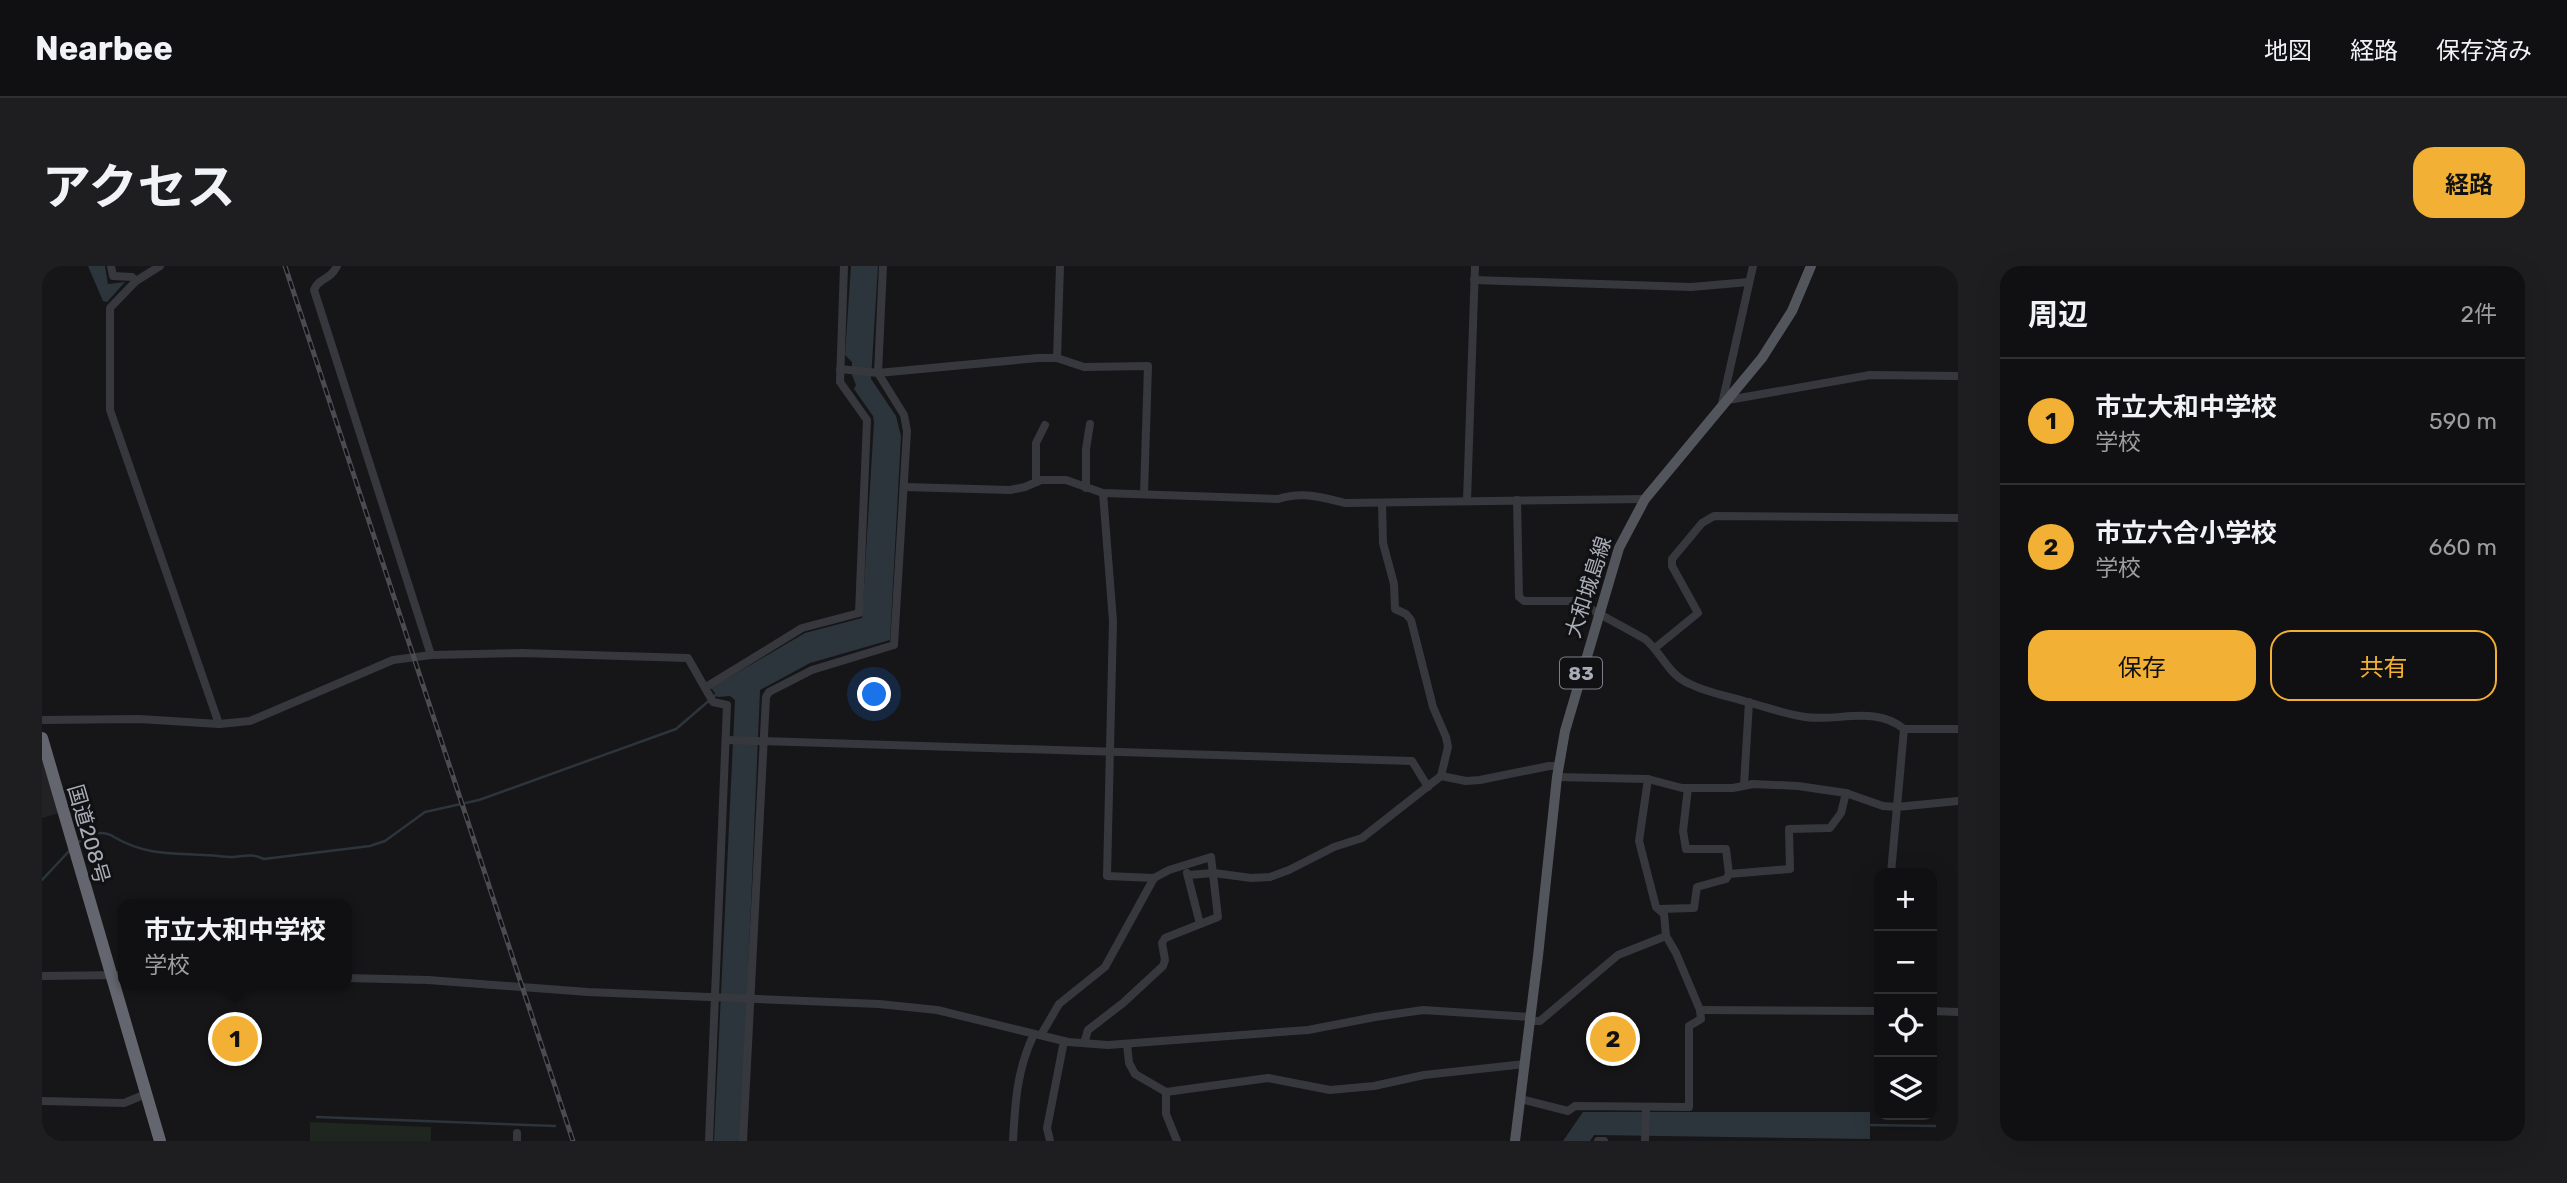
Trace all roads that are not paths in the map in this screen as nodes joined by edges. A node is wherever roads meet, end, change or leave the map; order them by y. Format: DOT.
graph roads {
  1 [pos="111,266"];
  2 [pos="160,266"];
  3 [pos="337,266"];
  4 [pos="844,266"];
  5 [pos="883,266"];
  6 [pos="1060,266"];
  7 [pos="1475,266"];
  8 [pos="1753,266"];
  9 [pos="1811,266"];
  10 [pos="1474,280"];
  11 [pos="136,281"];
  12 [pos="1749,282"];
  13 [pos="1057,358"];
  14 [pos="840,369"];
  15 [pos="878,373"];
  16 [pos="1958,376"];
  17 [pos="1725,404"];
  18 [pos="1090,424"];
  19 [pos="1045,425"];
  20 [pos="1036,482"];
  21 [pos="904,488"];
  22 [pos="1086,488"];
  23 [pos="1103,493"];
  24 [pos="1144,494"];
  25 [pos="1645,499"];
  26 [pos="1517,500"];
  27 [pos="1467,501"];
  28 [pos="1382,503"];
  29 [pos="1958,519"];
  30 [pos="1599,612"];
  31 [pos="1655,648"];
  32 [pos="431,655"];
  33 [pos="706,687"];
  34 [pos="1748,702"];
  35 [pos="42,720"];
  36 [pos="219,724"];
  37 [pos="1904,729"];
  38 [pos="1958,730"];
  39 [pos="42,738"];
  40 [pos="727,740"];
  41 [pos="763,741"];
  42 [pos="1110,752"];
  43 [pos="1558,771"];
  44 [pos="1441,776"];
  45 [pos="1648,779"];
  46 [pos="1744,785"];
  47 [pos="1428,787"];
  48 [pos="1688,788"];
  49 [pos="1846,793"];
  50 [pos="1958,801"];
  51 [pos="1896,807"];
  52 [pos="1185,865"];
  53 [pos="1891,868"];
  54 [pos="1214,873"];
  55 [pos="1729,874"];
  56 [pos="1188,875"];
  57 [pos="1154,878"];
  58 [pos="1659,909"];
  59 [pos="1199,924"];
  60 [pos="1666,936"];
  61 [pos="42,976"];
  62 [pos="117,976"];
  63 [pos="352,978"];
  64 [pos="120,990"];
  65 [pos="716,997"];
  66 [pos="750,999"];
  67 [pos="1700,1010"];
  68 [pos="1874,1011"];
  69 [pos="1937,1011"];
  70 [pos="1958,1012"];
  71 [pos="1530,1019"];
  72 [pos="1037,1035"];
  73 [pos="1064,1041"];
  74 [pos="1084,1043"];
  75 [pos="1127,1044"];
  76 [pos="1525,1064"];
  77 [pos="1166,1092"];
  78 [pos="146,1094"];
  79 [pos="1521,1099"];
  80 [pos="42,1101"];
  81 [pos="1646,1107"];
  82 [pos="1645,1137"];
  83 [pos="160,1141"];
  84 [pos="709,1141"];
  85 [pos="743,1141"];
  86 [pos="1013,1141"];
  87 [pos="1050,1141"];
  88 [pos="1177,1141"];
  89 [pos="1515,1141"];
  90 [pos="1598,1141"];
  91 [pos="1604,1141"];
  1 -- 11 [label="street"];
  2 -- 11 [label="street"];
  3 -- 32 [label="street"];
  4 -- 14 [label="street"];
  5 -- 15 [label="street"];
  6 -- 13 [label="street"];
  7 -- 10 [label="street"];
  8 -- 12 [label="street"];
  9 -- 17 [label="main road, 大和城島線 / 83"];
  10 -- 12 [label="street"];
  10 -- 27 [label="street"];
  11 -- 36 [label="street"];
  12 -- 17 [label="street"];
  13 -- 15 [label="street"];
  13 -- 24 [label="street"];
  14 -- 15 [label="street"];
  14 -- 33 [label="street"];
  15 -- 21 [label="street"];
  16 -- 17 [label="street"];
  17 -- 25 [label="main road, 大和城島線 / 83"];
  18 -- 22 [label="street"];
  19 -- 20 [label="street"];
  20 -- 21 [label="street"];
  20 -- 22 [label="street"];
  21 -- 41 [label="street"];
  22 -- 23 [label="street"];
  23 -- 24 [label="street"];
  23 -- 42 [label="street"];
  24 -- 28 [label="street"];
  25 -- 26 [label="street"];
  25 -- 30 [label="main road, 大和城島線 / 83"];
  26 -- 27 [label="street"];
  26 -- 30 [label="street"];
  27 -- 28 [label="street"];
  28 -- 44 [label="street"];
  29 -- 31 [label="street"];
  30 -- 31 [label="street"];
  30 -- 43 [label="main road, 大和城島線 / 83"];
  31 -- 34 [label="street"];
  32 -- 33 [label="street"];
  32 -- 36 [label="street"];
  33 -- 40 [label="street"];
  34 -- 37 [label="street"];
  34 -- 46 [label="street"];
  35 -- 36 [label="street"];
  37 -- 38 [label="street"];
  37 -- 51 [label="street"];
  39 -- 62 [label="highway, 国道208号"];
  40 -- 41 [label="street"];
  40 -- 65 [label="street"];
  41 -- 42 [label="street"];
  41 -- 66 [label="street"];
  42 -- 47 [label="street"];
  42 -- 57 [label="street"];
  43 -- 44 [label="street"];
  43 -- 45 [label="street"];
  43 -- 71 [label="main road, 大和城島線 / 83"];
  44 -- 47 [label="street"];
  45 -- 48 [label="street"];
  45 -- 58 [label="street"];
  46 -- 48 [label="street"];
  46 -- 49 [label="street"];
  47 -- 54 [label="street"];
  48 -- 55 [label="street"];
  49 -- 51 [label="street"];
  49 -- 55 [label="street"];
  50 -- 51 [label="street"];
  51 -- 53 [label="street"];
  52 -- 54 [label="street"];
  52 -- 56 [label="street"];
  52 -- 57 [label="street"];
  54 -- 56 [label="street"];
  54 -- 59 [label="street"];
  55 -- 58 [label="street"];
  56 -- 59 [label="street"];
  57 -- 72 [label="street"];
  58 -- 60 [label="street"];
  59 -- 74 [label="street"];
  60 -- 67 [label="street"];
  60 -- 71 [label="street"];
  61 -- 62 [label="street"];
  63 -- 65 [label="street"];
  64 -- 78 [label="highway, 国道208号"];
  65 -- 66 [label="street"];
  65 -- 84 [label="street"];
  66 -- 72 [label="street"];
  66 -- 85 [label="street"];
  67 -- 68 [label="street"];
  67 -- 81 [label="street"];
  69 -- 70 [label="street"];
  71 -- 75 [label="street"];
  71 -- 76 [label="main road, 大和城島線 / 83"];
  72 -- 73 [label="street"];
  72 -- 86 [label="street"];
  73 -- 74 [label="street"];
  73 -- 87 [label="street"];
  74 -- 75 [label="street"];
  75 -- 77 [label="street"];
  76 -- 77 [label="street"];
  76 -- 79 [label="main road, 大和城島線 / 83"];
  77 -- 88 [label="street"];
  78 -- 80 [label="street"];
  78 -- 83 [label="highway, 国道208号"];
  79 -- 81 [label="street"];
  79 -- 89 [label="main road, 大和城島線 / 83"];
  81 -- 82 [label="street"];
  90 -- 91 [label="street"];
}
